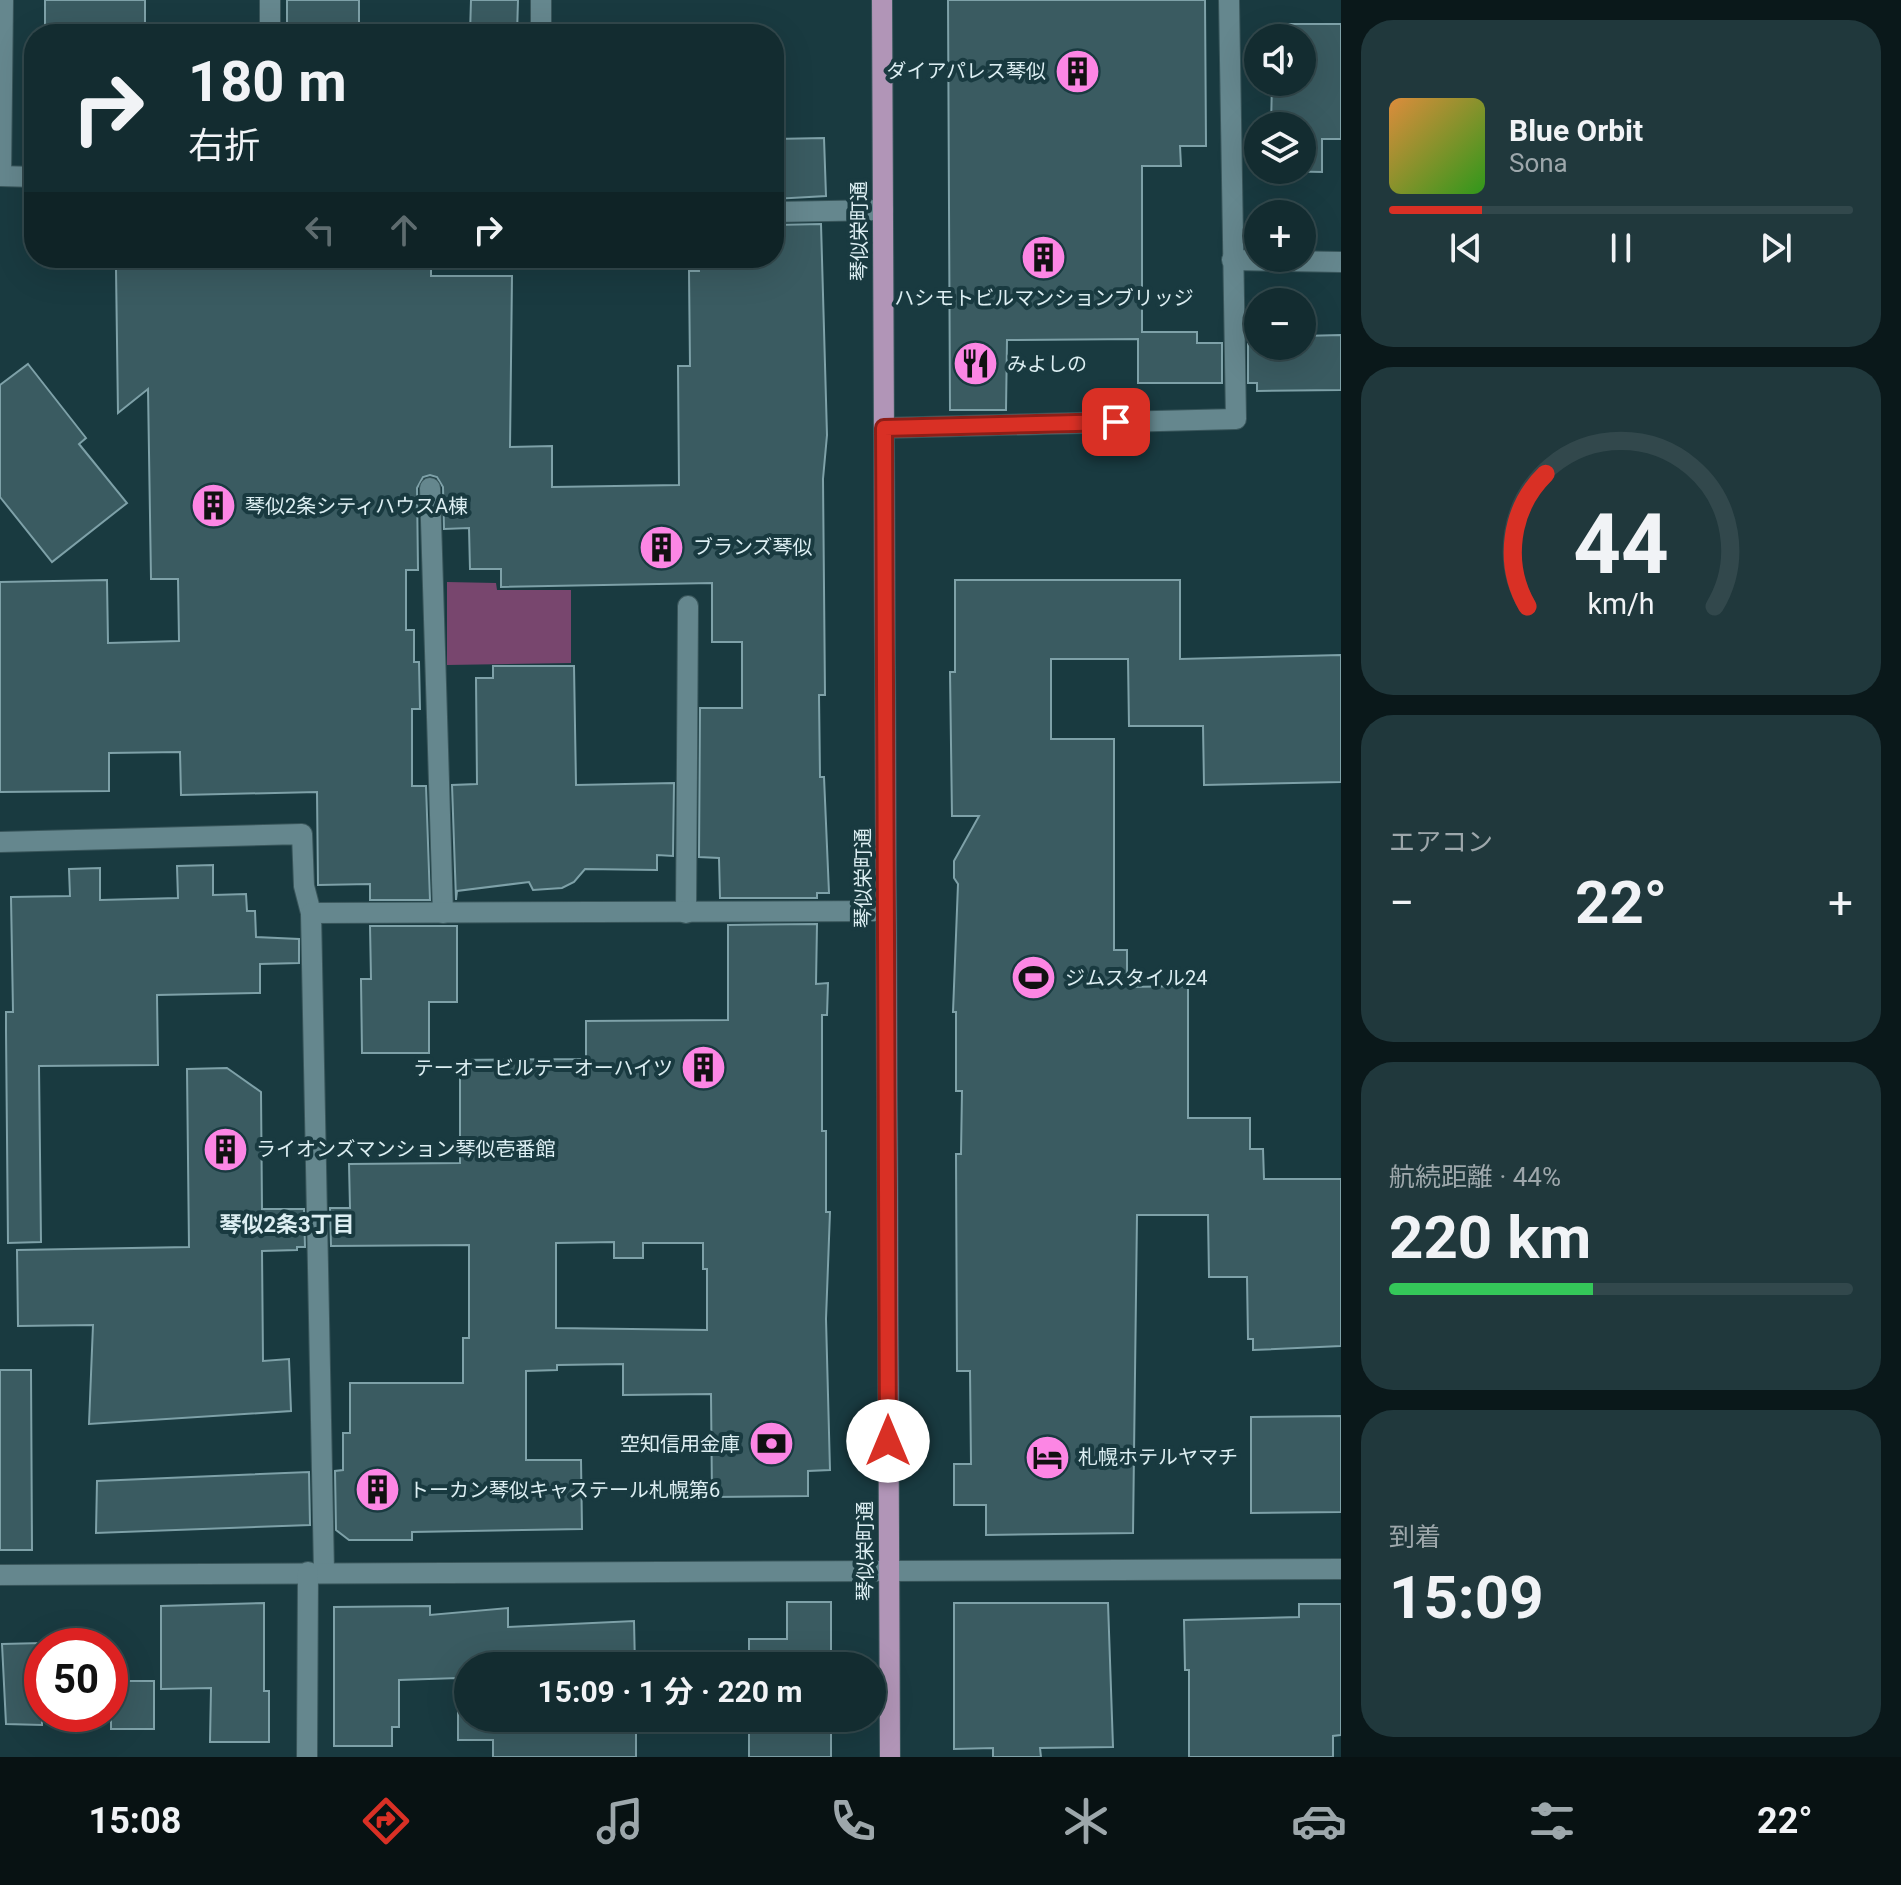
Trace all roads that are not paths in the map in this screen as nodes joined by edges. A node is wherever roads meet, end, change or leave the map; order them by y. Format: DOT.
graph roads {
  1 [pos="3,0"];
  2 [pos="270,0"];
  3 [pos="541,0"];
  4 [pos="882,0"];
  5 [pos="1229,0"];
  6 [pos="270,24"];
  7 [pos="541,24"];
  8 [pos="1,176"];
  9 [pos="24,177"];
  10 [pos="883,210"];
  11 [pos="784,212"];
  12 [pos="1232,260"];
  13 [pos="1341,262"];
  14 [pos="884,428"];
  15 [pos="430,488"];
  16 [pos="688,606"];
  17 [pos="0,842"];
  18 [pos="886,911"];
  19 [pos="311,913"];
  20 [pos="443,913"];
  21 [pos="686,913"];
  22 [pos="889,1569"];
  23 [pos="1341,1569"];
  24 [pos="316,1572"];
  25 [pos="0,1575"];
  26 [pos="307,1757"];
  27 [pos="890,1757"];
  1 -- 8 [label="street"];
  2 -- 6 [label="street"];
  3 -- 7 [label="street"];
  4 -- 10 [label="main road, 琴似栄町通"];
  5 -- 12 [label="street"];
  8 -- 9 [label="street"];
  10 -- 11 [label="street"];
  10 -- 14 [label="main road, 琴似栄町通"];
  12 -- 13 [label="street"];
  12 -- 14 [label="street"];
  14 -- 18 [label="main road, 琴似栄町通"];
  15 -- 20 [label="street"];
  16 -- 21 [label="street"];
  17 -- 19 [label="street"];
  18 -- 21 [label="street"];
  18 -- 22 [label="main road, 琴似栄町通"];
  19 -- 20 [label="street"];
  19 -- 24 [label="street"];
  20 -- 21 [label="street"];
  22 -- 23 [label="street"];
  22 -- 24 [label="street"];
  22 -- 27 [label="main road, 琴似栄町通"];
  24 -- 25 [label="street"];
  24 -- 26 [label="street"];
}
